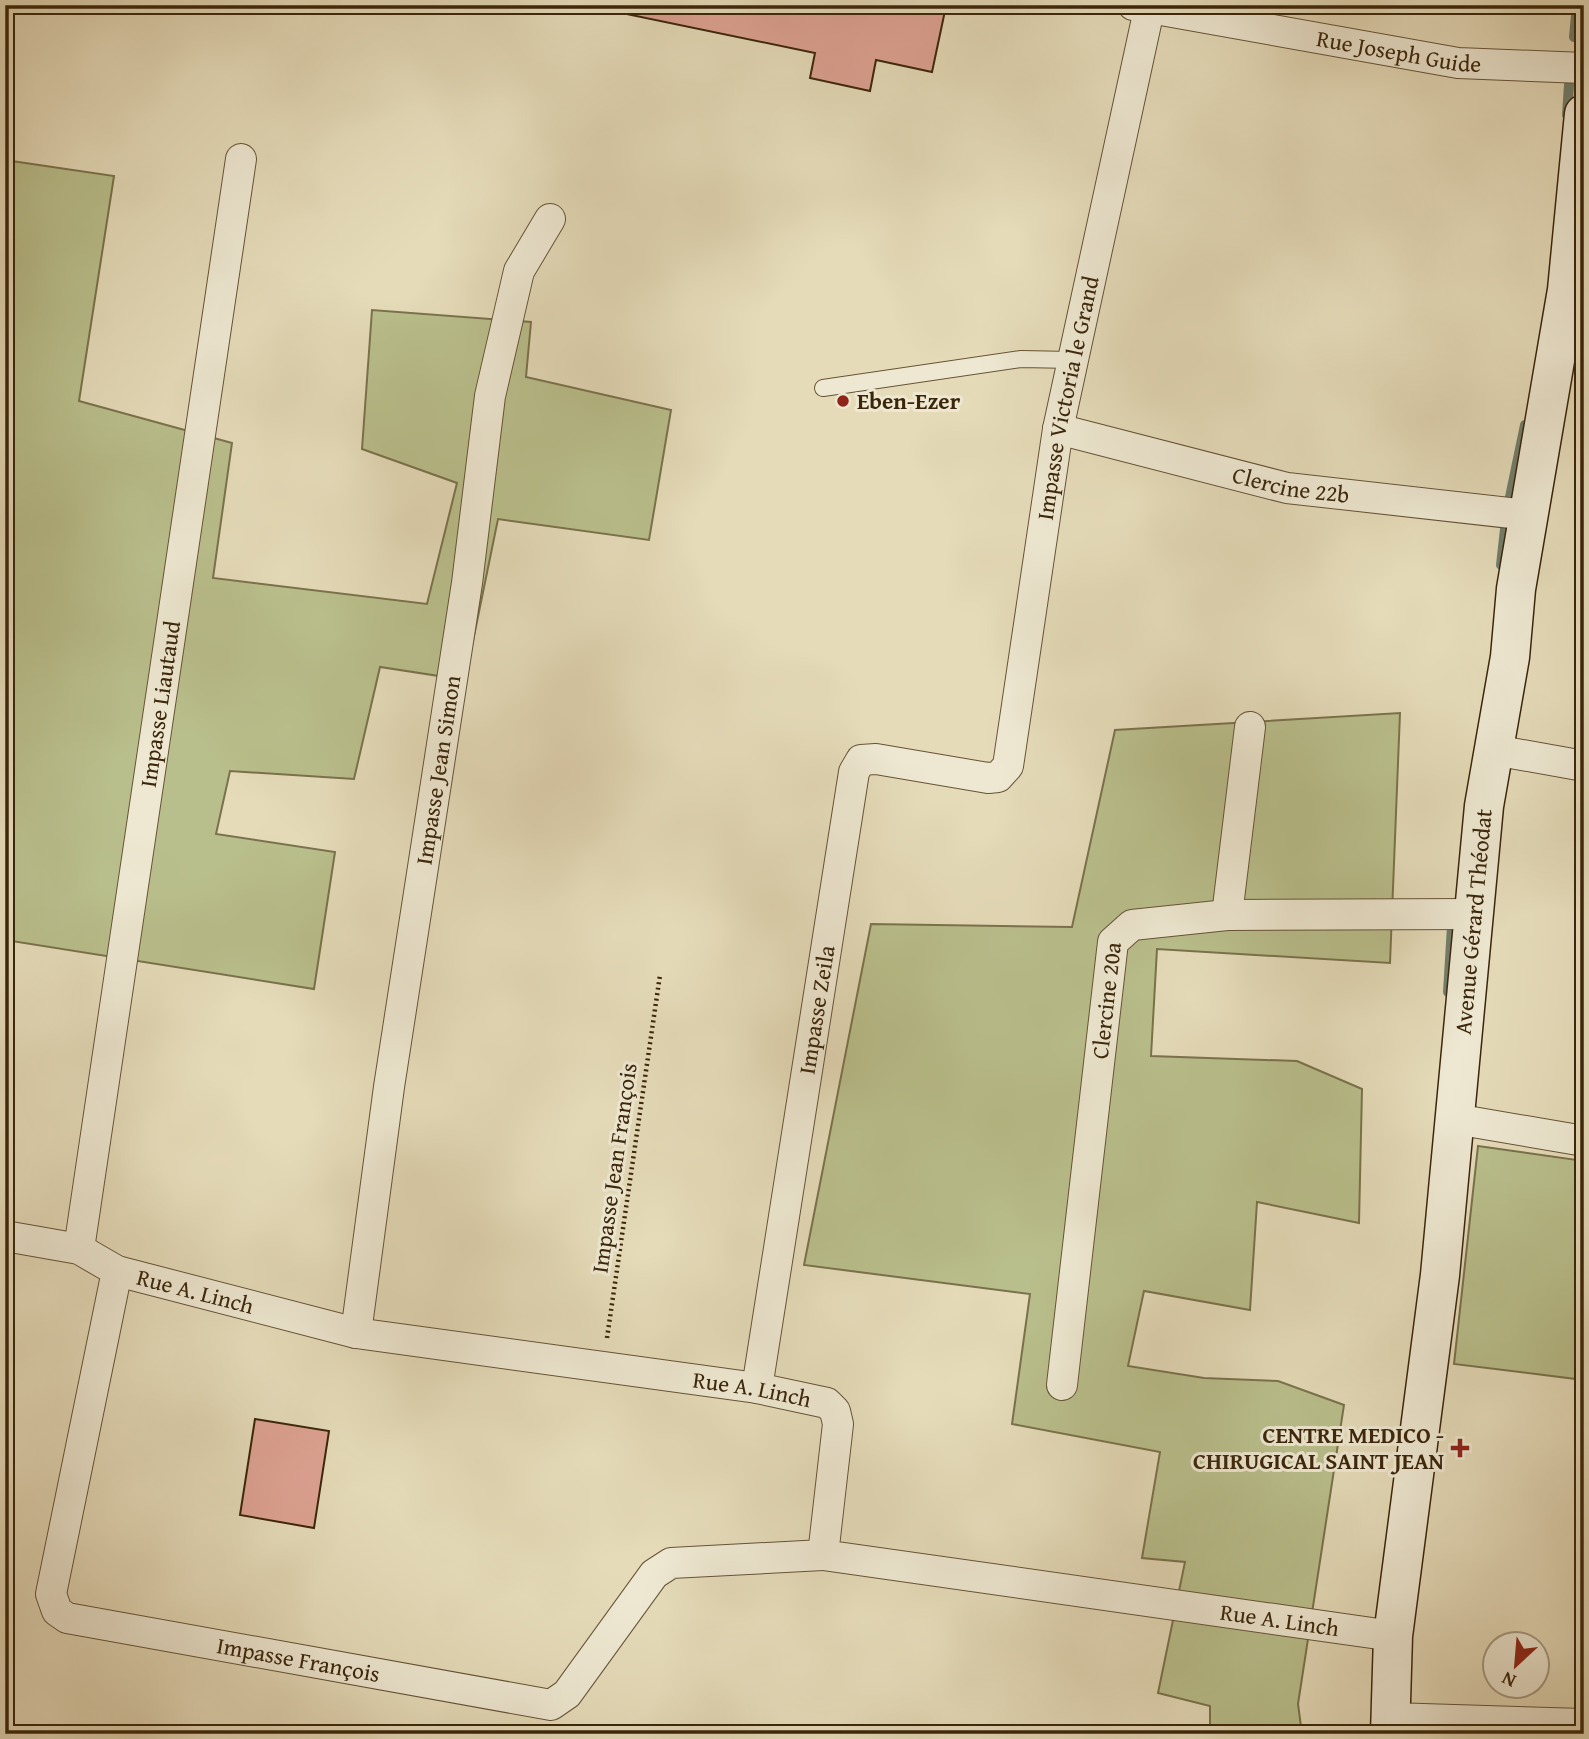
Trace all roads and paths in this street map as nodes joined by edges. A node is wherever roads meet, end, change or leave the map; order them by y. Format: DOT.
graph roads {
  1 [pos="1144,6"];
  2 [pos="1584,68"];
  3 [pos="1584,114"];
  4 [pos="241,159"];
  5 [pos="550,219"];
  6 [pos="1072,360"];
  7 [pos="823,388"];
  8 [pos="1058,429"];
  9 [pos="1513,513"];
  10 [pos="1250,727"];
  11 [pos="1494,750"];
  12 [pos="1584,766"];
  13 [pos="988,778"];
  14 [pos="1475,914"];
  15 [pos="1227,915"];
  16 [pos="660,975"];
  17 [pos="1455,1119"];
  18 [pos="1584,1141"];
  19 [pos="5,1236"];
  20 [pos="79,1249"];
  21 [pos="117,1271"];
  22 [pos="356,1333"];
  23 [pos="603,1366"];
  24 [pos="1062,1385"];
  25 [pos="757,1388"];
  26 [pos="823,1555"];
  27 [pos="1386,1635"];
  28 [pos="1584,1724"];
  29 [pos="1390,1726"];
  1 -- 2 [label="street, Rue Joseph Guide"];
  1 -- 6 [label="street, Impasse Victoria le Grand"];
  3 -- 9 [label="street, Avenue Gérard Théodat"];
  4 -- 20 [label="street, Impasse Liautaud"];
  5 -- 22 [label="street, Impasse Jean Simon"];
  6 -- 7 [label="lane"];
  6 -- 8 [label="street, Impasse Victoria le Grand"];
  8 -- 9 [label="street, Clercine 22b"];
  8 -- 13 [label="street, Impasse Victoria le Grand"];
  9 -- 11 [label="street, Avenue Gérard Théodat"];
  10 -- 15 [label="street"];
  11 -- 12 [label="street"];
  11 -- 14 [label="street, Avenue Gérard Théodat"];
  13 -- 25 [label="street, Impasse Zeila"];
  14 -- 15 [label="street, Clercine 20a"];
  14 -- 17 [label="street, Avenue Gérard Théodat"];
  15 -- 24 [label="street, Clercine 20a"];
  16 -- 23 [label="path, Impasse Jean François"];
  17 -- 18 [label="street"];
  17 -- 27 [label="street, Avenue Gérard Théodat"];
  19 -- 20 [label="street, Rue A. Linch"];
  20 -- 21 [label="street, Rue A. Linch"];
  21 -- 22 [label="street, Rue A. Linch"];
  21 -- 26 [label="street, Impasse François"];
  22 -- 23 [label="street, Rue A. Linch"];
  23 -- 25 [label="street, Rue A. Linch"];
  25 -- 26 [label="street, Rue A. Linch"];
  26 -- 27 [label="street, Rue A. Linch"];
  27 -- 29 [label="street, Avenue Gérard Théodat"];
  28 -- 29 [label="street"];
}
